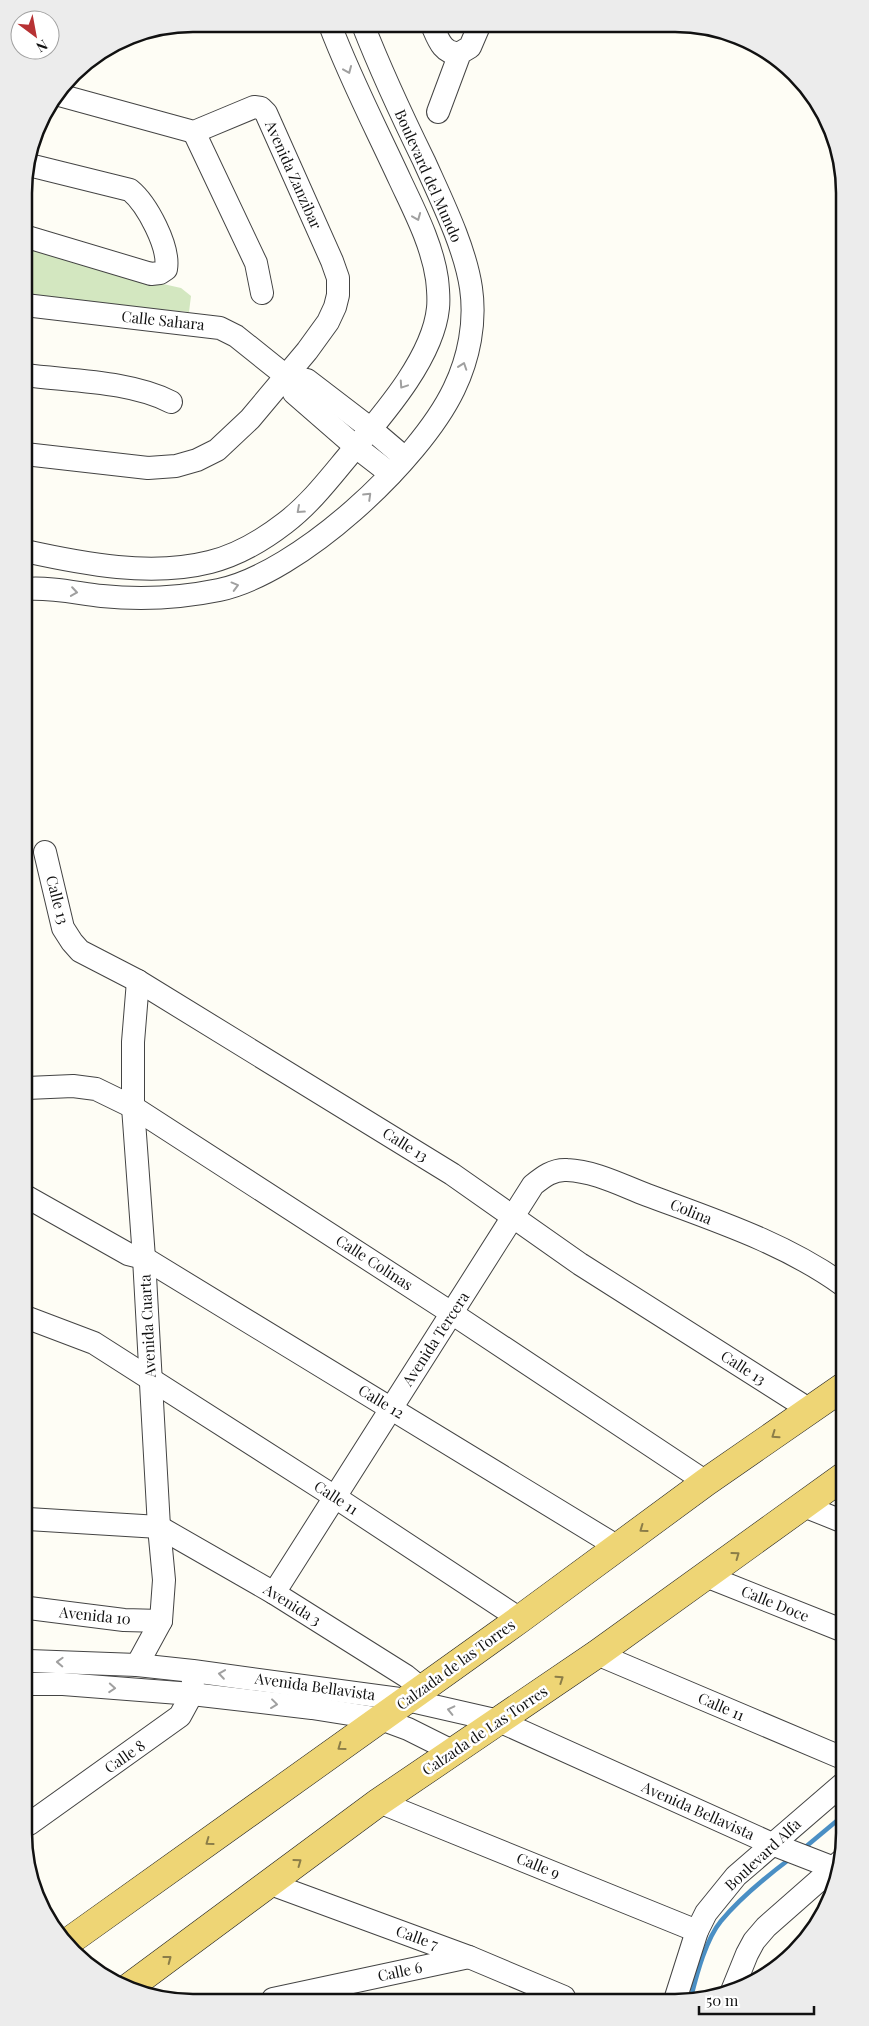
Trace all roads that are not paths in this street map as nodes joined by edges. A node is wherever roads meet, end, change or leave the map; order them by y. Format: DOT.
graph roads {
  1 [pos="435,32"];
  2 [pos="476,32"];
  3 [pos="333,33"];
  4 [pos="366,33"];
  5 [pos="460,53"];
  6 [pos="65,97"];
  7 [pos="438,112"];
  8 [pos="194,132"];
  9 [pos="35,167"];
  10 [pos="33,239"];
  11 [pos="262,293"];
  12 [pos="473,306"];
  13 [pos="33,307"];
  14 [pos="438,308"];
  15 [pos="33,376"];
  16 [pos="286,376"];
  17 [pos="170,402"];
  18 [pos="322,405"];
  19 [pos="371,429"];
  20 [pos="356,447"];
  21 [pos="33,455"];
  22 [pos="398,466"];
  23 [pos="33,553"];
  24 [pos="33,589"];
  25 [pos="45,852"];
  26 [pos="138,981"];
  27 [pos="32,1088"];
  28 [pos="133,1107"];
  29 [pos="533,1185"];
  30 [pos="32,1200"];
  31 [pos="513,1216"];
  32 [pos="144,1258"];
  33 [pos="836,1280"];
  34 [pos="453,1314"];
  35 [pos="32,1320"];
  36 [pos="151,1379"];
  37 [pos="836,1392"];
  38 [pos="391,1408"];
  39 [pos="810,1410"];
  40 [pos="706,1482"];
  41 [pos="836,1482"];
  42 [pos="335,1498"];
  43 [pos="804,1506"];
  44 [pos="32,1519"];
  45 [pos="836,1519"];
  46 [pos="159,1528"];
  47 [pos="618,1547"];
  48 [pos="706,1576"];
  49 [pos="274,1593"];
  50 [pos="32,1608"];
  51 [pos="520,1619"];
  52 [pos="161,1621"];
  53 [pos="836,1628"];
  54 [pos="597,1654"];
  55 [pos="32,1661"];
  56 [pos="137,1665"];
  57 [pos="193,1671"];
  58 [pos="32,1684"];
  59 [pos="192,1694"];
  60 [pos="414,1695"];
  61 [pos="381,1719"];
  62 [pos="499,1722"];
  63 [pos="454,1752"];
  64 [pos="836,1756"];
  65 [pos="836,1790"];
  66 [pos="379,1802"];
  67 [pos="32,1822"];
  68 [pos="772,1844"];
  69 [pos="833,1865"];
  70 [pos="831,1872"];
  71 [pos="268,1883"];
  72 [pos="697,1931"];
  73 [pos="73,1938"];
  74 [pos="469,1957"];
  75 [pos="736,1981"];
  76 [pos="135,1982"];
  77 [pos="320,1994"];
  78 [pos="557,1994"];
  79 [pos="677,1994"];
  1 -- 5 [label="street"];
  2 -- 5 [label="street"];
  3 -- 14 [label="street, Boulevard del Mundo, one-way"];
  4 -- 12 [label="street, Boulevard del Mundo"];
  5 -- 7 [label="street"];
  6 -- 8 [label="street"];
  8 -- 11 [label="street"];
  8 -- 16 [label="street, Avenida Zanzibar"];
  9 -- 10 [label="street"];
  12 -- 14 [label="street"];
  22 -- 12 [label="street, Boulevard del Mundo, one-way"];
  13 -- 16 [label="street, Calle Sahara"];
  14 -- 19 [label="street, Boulevard del Mundo, one-way"];
  15 -- 17 [label="street"];
  16 -- 18 [label="street"];
  16 -- 21 [label="street"];
  18 -- 19 [label="street"];
  18 -- 20 [label="street"];
  19 -- 20 [label="street, Boulevard del Mundo"];
  19 -- 22 [label="street"];
  20 -- 22 [label="street"];
  20 -- 23 [label="street, Boulevard del Mundo, one-way"];
  24 -- 22 [label="street, Boulevard del Mundo, one-way"];
  25 -- 26 [label="street, Calle 13"];
  26 -- 28 [label="street, Avenida Cuarta"];
  26 -- 31 [label="street, Calle 13"];
  27 -- 28 [label="street, Calle Colinas"];
  28 -- 32 [label="street, Avenida Cuarta"];
  28 -- 34 [label="street, Calle Colinas"];
  29 -- 31 [label="street, Avenida Tercera"];
  29 -- 33 [label="street, Colina"];
  30 -- 32 [label="street, Calle 12"];
  31 -- 34 [label="street, Avenida Tercera"];
  31 -- 39 [label="street, Calle 13"];
  32 -- 36 [label="street, Avenida Cuarta"];
  32 -- 38 [label="street, Calle 12"];
  34 -- 38 [label="street, Avenida Tercera"];
  34 -- 40 [label="street, Calle Colinas"];
  35 -- 36 [label="street, Calle 11"];
  36 -- 42 [label="street, Calle 11"];
  36 -- 46 [label="street, Avenida Cuarta"];
  37 -- 39 [label="main road, Calzada de las Torres"];
  38 -- 42 [label="street, Avenida Tercera"];
  38 -- 47 [label="street, Calle 12"];
  39 -- 40 [label="main road, Calzada de las Torres, one-way"];
  40 -- 47 [label="main road, Calzada de las Torres, one-way"];
  41 -- 43 [label="main road, Calzada de Las Torres"];
  42 -- 49 [label="street, Avenida Tercera"];
  42 -- 51 [label="street, Calle 11"];
  43 -- 45 [label="street"];
  48 -- 43 [label="main road, Calzada de Las Torres, one-way"];
  44 -- 46 [label="street"];
  46 -- 49 [label="street, Avenida 3"];
  46 -- 52 [label="street, Avenida Cuarta"];
  47 -- 51 [label="main road, Calzada de las Torres"];
  48 -- 53 [label="street, Calle Doce"];
  48 -- 54 [label="main road, Calzada de Las Torres"];
  49 -- 60 [label="street, Avenida 3"];
  50 -- 52 [label="street, Avenida 10"];
  51 -- 60 [label="main road, Calzada de las Torres"];
  52 -- 56 [label="street, Avenida Cuarta"];
  62 -- 54 [label="main road, Calzada de Las Torres, one-way"];
  54 -- 64 [label="street, Calle 11"];
  56 -- 55 [label="street, Avenida Bellavista, one-way"];
  56 -- 57 [label="street, Avenida Bellavista"];
  57 -- 59 [label="street, Calle 8"];
  60 -- 57 [label="street, Avenida Bellavista, one-way"];
  58 -- 59 [label="street, Avenida Bellavista, one-way"];
  59 -- 61 [label="street, Avenida Bellavista, one-way"];
  59 -- 67 [label="street, Calle 8"];
  60 -- 61 [label="main road, Calzada de las Torres"];
  62 -- 60 [label="street, Avenida Bellavista, one-way"];
  61 -- 63 [label="street, Avenida Bellavista"];
  61 -- 73 [label="main road, Calzada de las Torres, one-way"];
  62 -- 63 [label="main road, Calzada de Las Torres"];
  62 -- 68 [label="street, Avenida Bellavista"];
  63 -- 66 [label="main road, Calzada de Las Torres"];
  65 -- 68 [label="street, Boulevard Alfa"];
  71 -- 66 [label="main road, Calzada de Las Torres, one-way"];
  66 -- 72 [label="street, Calle 9"];
  68 -- 69 [label="street, Avenida Bellavista"];
  68 -- 72 [label="street, Boulevard Alfa"];
  70 -- 75 [label="street"];
  71 -- 74 [label="street, Calle 7"];
  76 -- 71 [label="main road, Calzada de Las Torres, one-way"];
  72 -- 79 [label="street, Boulevard Alfa"];
  74 -- 77 [label="street, Calle 6"];
  74 -- 78 [label="street, Calle 7"];
}
